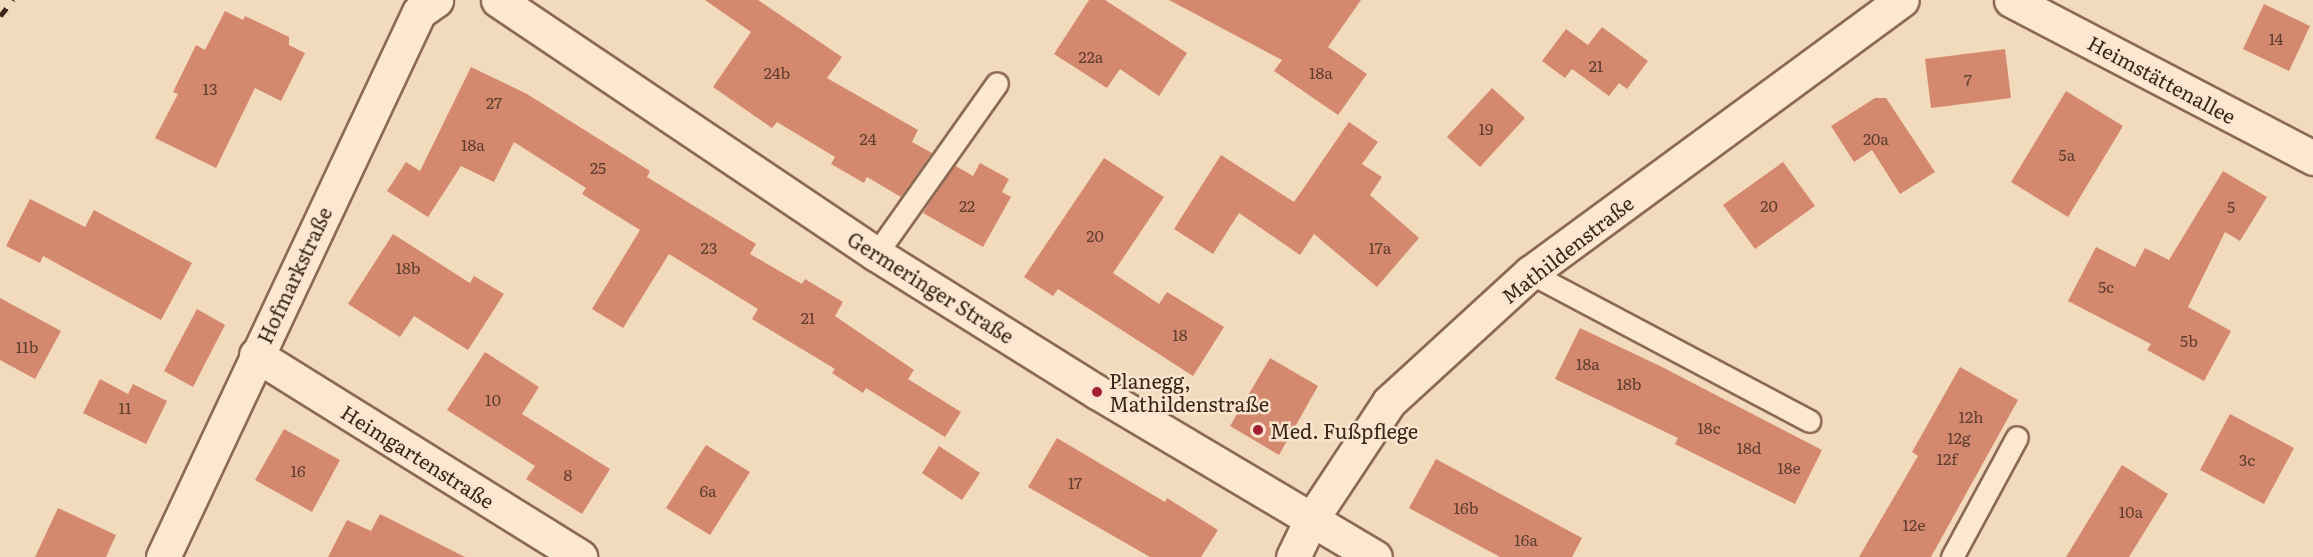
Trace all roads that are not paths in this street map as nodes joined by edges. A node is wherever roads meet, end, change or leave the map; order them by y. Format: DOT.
graph roads {
  1 [pos="436,0"];
  2 [pos="498,0"];
  3 [pos="1902,0"];
  4 [pos="2011,0"];
  5 [pos="997,83"];
  6 [pos="2313,158"];
  7 [pos="876,254"];
  8 [pos="1530,273"];
  9 [pos="256,355"];
  10 [pos="1809,421"];
  11 [pos="2017,437"];
  12 [pos="1311,520"];
  13 [pos="570,554"];
  14 [pos="163,557"];
  15 [pos="1293,557"];
  16 [pos="1375,557"];
  17 [pos="1952,557"];
  1 -- 9 [label="street, Hofmarkstraße"];
  2 -- 7 [label="street, Germeringer Straße"];
  3 -- 8 [label="street, Mathildenstraße"];
  4 -- 6 [label="street, Heimstättenallee"];
  5 -- 7 [label="lane"];
  7 -- 12 [label="street, Germeringer Straße"];
  8 -- 10 [label="lane"];
  8 -- 12 [label="street, Mathildenstraße"];
  9 -- 13 [label="street, Heimgartenstraße"];
  9 -- 14 [label="street, Hofmarkstraße"];
  11 -- 17 [label="lane"];
  12 -- 15 [label="street, Mathildenstraße"];
  12 -- 16 [label="street, Germeringer Straße"];
}
